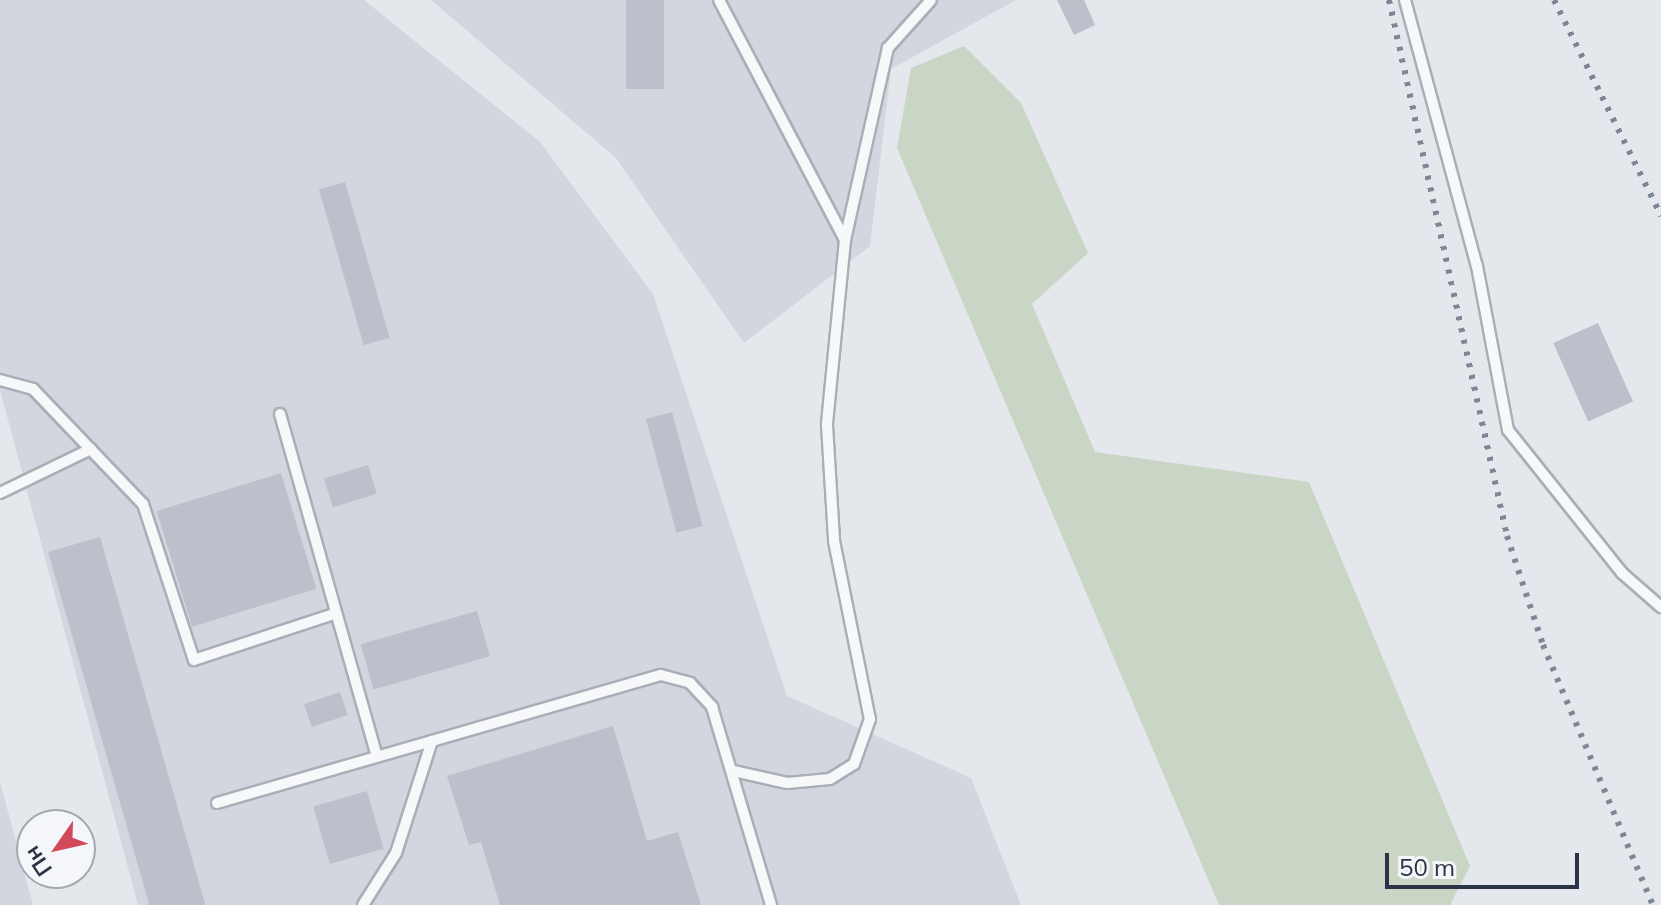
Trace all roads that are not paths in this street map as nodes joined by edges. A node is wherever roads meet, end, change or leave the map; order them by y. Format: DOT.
graph roads {
  1 [pos="719,0"];
  2 [pos="931,0"];
  3 [pos="1405,0"];
  4 [pos="845,240"];
  5 [pos="0,380"];
  6 [pos="280,414"];
  7 [pos="91,449"];
  8 [pos="0,493"];
  9 [pos="1661,607"];
  10 [pos="334,614"];
  11 [pos="432,741"];
  12 [pos="377,757"];
  13 [pos="734,771"];
  14 [pos="217,803"];
  15 [pos="363,905"];
  16 [pos="771,905"];
  1 -- 4 [label="lane"];
  2 -- 4 [label="lane"];
  3 -- 9 [label="lane"];
  4 -- 13 [label="lane"];
  5 -- 7 [label="lane"];
  6 -- 10 [label="lane"];
  7 -- 8 [label="lane"];
  7 -- 10 [label="lane"];
  10 -- 12 [label="lane"];
  11 -- 12 [label="lane"];
  11 -- 13 [label="lane"];
  11 -- 15 [label="lane"];
  12 -- 14 [label="lane"];
  13 -- 16 [label="lane"];
}
